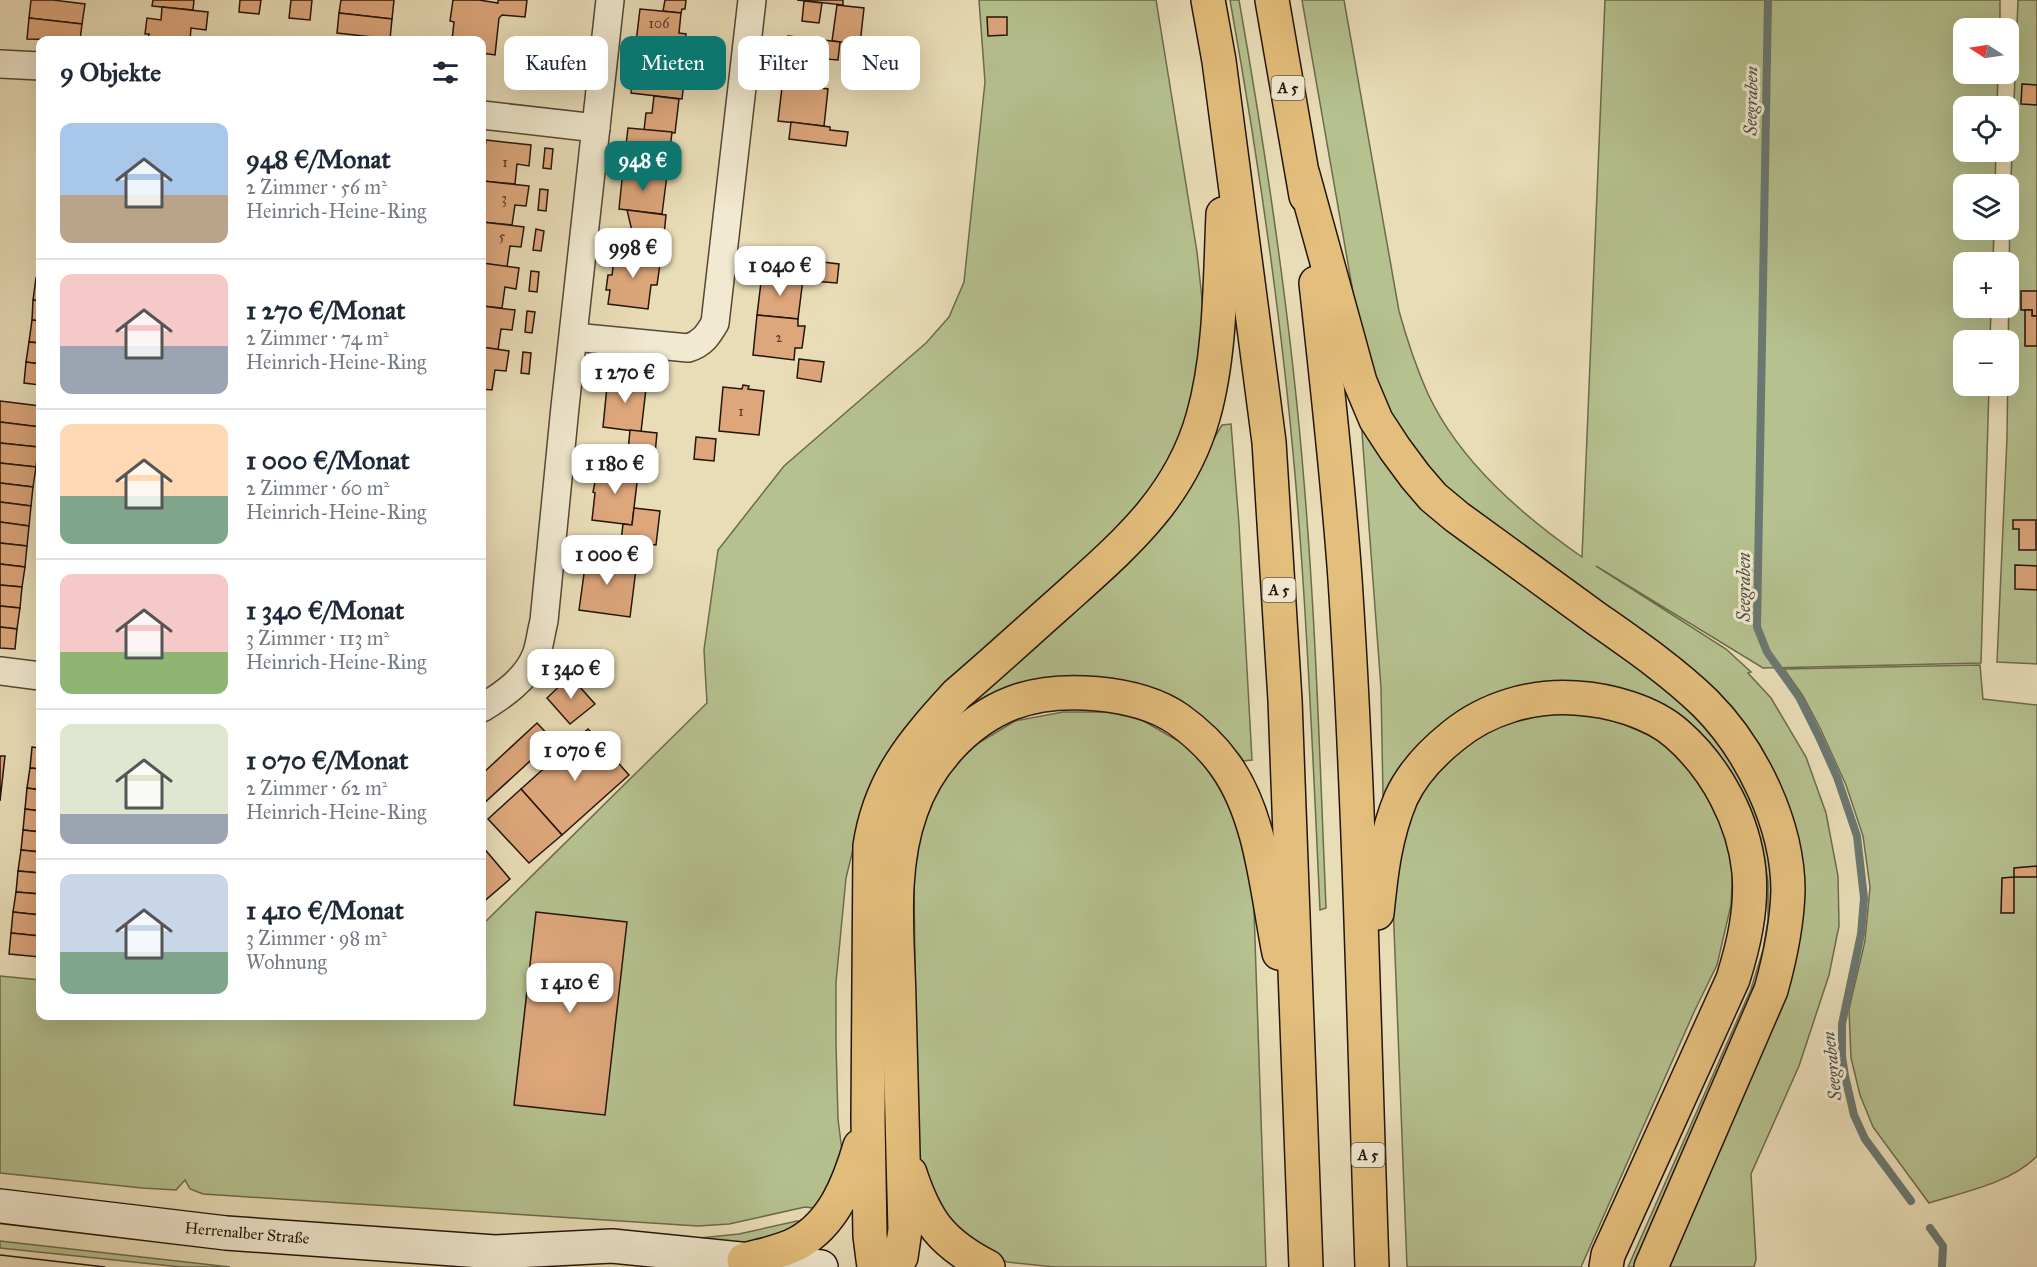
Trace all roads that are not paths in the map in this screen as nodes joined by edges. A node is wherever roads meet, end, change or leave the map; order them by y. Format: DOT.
graph roads {
  1 [pos="610,0"];
  2 [pos="752,0"];
  3 [pos="1208,0"];
  4 [pos="1272,0"];
  5 [pos="0,64"];
  6 [pos="36,66"];
  7 [pos="486,115"];
  8 [pos="596,128"];
  9 [pos="1227,128"];
  10 [pos="1303,176"];
  11 [pos="574,337"];
  12 [pos="0,671"];
  13 [pos="36,676"];
  14 [pos="486,706"];
  15 [pos="1364,1042"];
  16 [pos="1299,1055"];
  17 [pos="868,1119"];
  18 [pos="903,1151"];
  19 [pos="0,1206"];
  20 [pos="495,1252"];
  21 [pos="744,1260"];
  22 [pos="1604,1263"];
  23 [pos="559,1267"];
  24 [pos="821,1267"];
  25 [pos="874,1267"];
  26 [pos="895,1267"];
  27 [pos="988,1267"];
  28 [pos="1306,1267"];
  29 [pos="1372,1267"];
  30 [pos="1650,1267"];
  1 -- 8 [label="street"];
  2 -- 11 [label="street"];
  3 -- 9 [label="highway, A 5"];
  4 -- 10 [label="highway, A 5"];
  5 -- 6 [label="street"];
  7 -- 8 [label="street"];
  8 -- 11 [label="street"];
  9 -- 16 [label="highway, A 5"];
  9 -- 17 [label="highway"];
  10 -- 15 [label="highway, A 5"];
  10 -- 30 [label="highway"];
  11 -- 14 [label="street"];
  12 -- 13 [label="street"];
  15 -- 22 [label="highway"];
  15 -- 29 [label="highway, A 5"];
  16 -- 18 [label="highway"];
  16 -- 28 [label="highway, A 5"];
  17 -- 21 [label="highway"];
  17 -- 25 [label="highway"];
  18 -- 26 [label="highway"];
  18 -- 27 [label="highway"];
  19 -- 20 [label="main road, Herrenalber Straße"];
  20 -- 21 [label="main road, Herrenalber Straße"];
  20 -- 23 [label="main road, Herrenalber Straße"];
  21 -- 24 [label="main road, Herrenalber Straße"];
}
